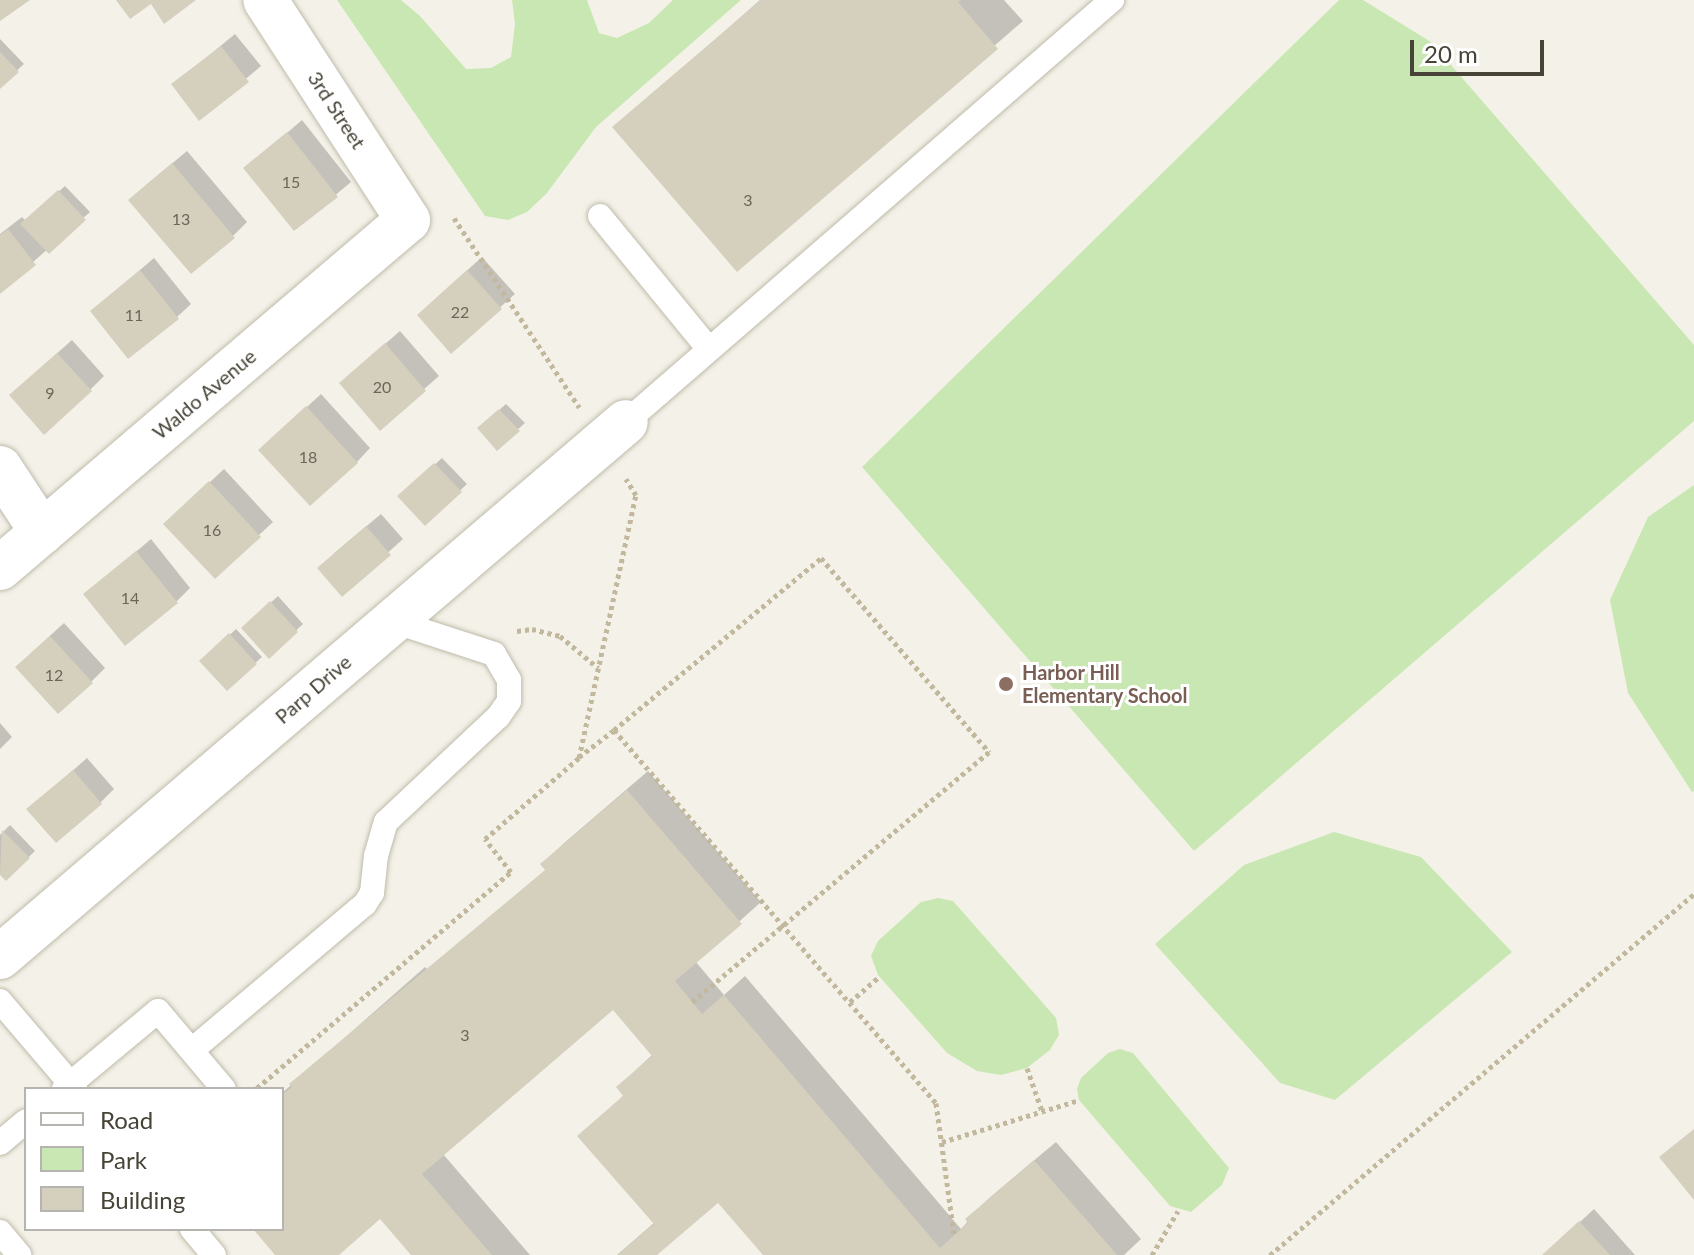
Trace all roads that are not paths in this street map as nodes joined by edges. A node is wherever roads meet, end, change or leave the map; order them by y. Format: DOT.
graph roads {
  1 [pos="265,0"];
  2 [pos="1112,0"];
  3 [pos="600,216"];
  4 [pos="408,220"];
  5 [pos="709,349"];
  6 [pos="626,422"];
  7 [pos="0,468"];
  8 [pos="42,532"];
  9 [pos="0,568"];
  10 [pos="393,621"];
  11 [pos="0,957"];
  12 [pos="0,1001"];
  13 [pos="192,1050"];
  14 [pos="69,1087"];
  15 [pos="222,1087"];
  16 [pos="24,1123"];
  17 [pos="0,1143"];
  18 [pos="194,1231"];
  19 [pos="0,1232"];
  20 [pos="19,1255"];
  21 [pos="214,1255"];
  1 -- 4 [label="street, 3rd Street"];
  2 -- 5 [label="lane"];
  3 -- 5 [label="lane"];
  4 -- 8 [label="street, Waldo Avenue"];
  5 -- 6 [label="lane"];
  6 -- 10 [label="street, Parp Drive"];
  7 -- 8 [label="street"];
  8 -- 9 [label="street, Waldo Avenue"];
  10 -- 11 [label="street, Parp Drive"];
  10 -- 13 [label="lane"];
  12 -- 14 [label="lane"];
  13 -- 14 [label="lane"];
  13 -- 15 [label="lane"];
  16 -- 17 [label="lane"];
  18 -- 21 [label="lane"];
  19 -- 20 [label="lane"];
}
